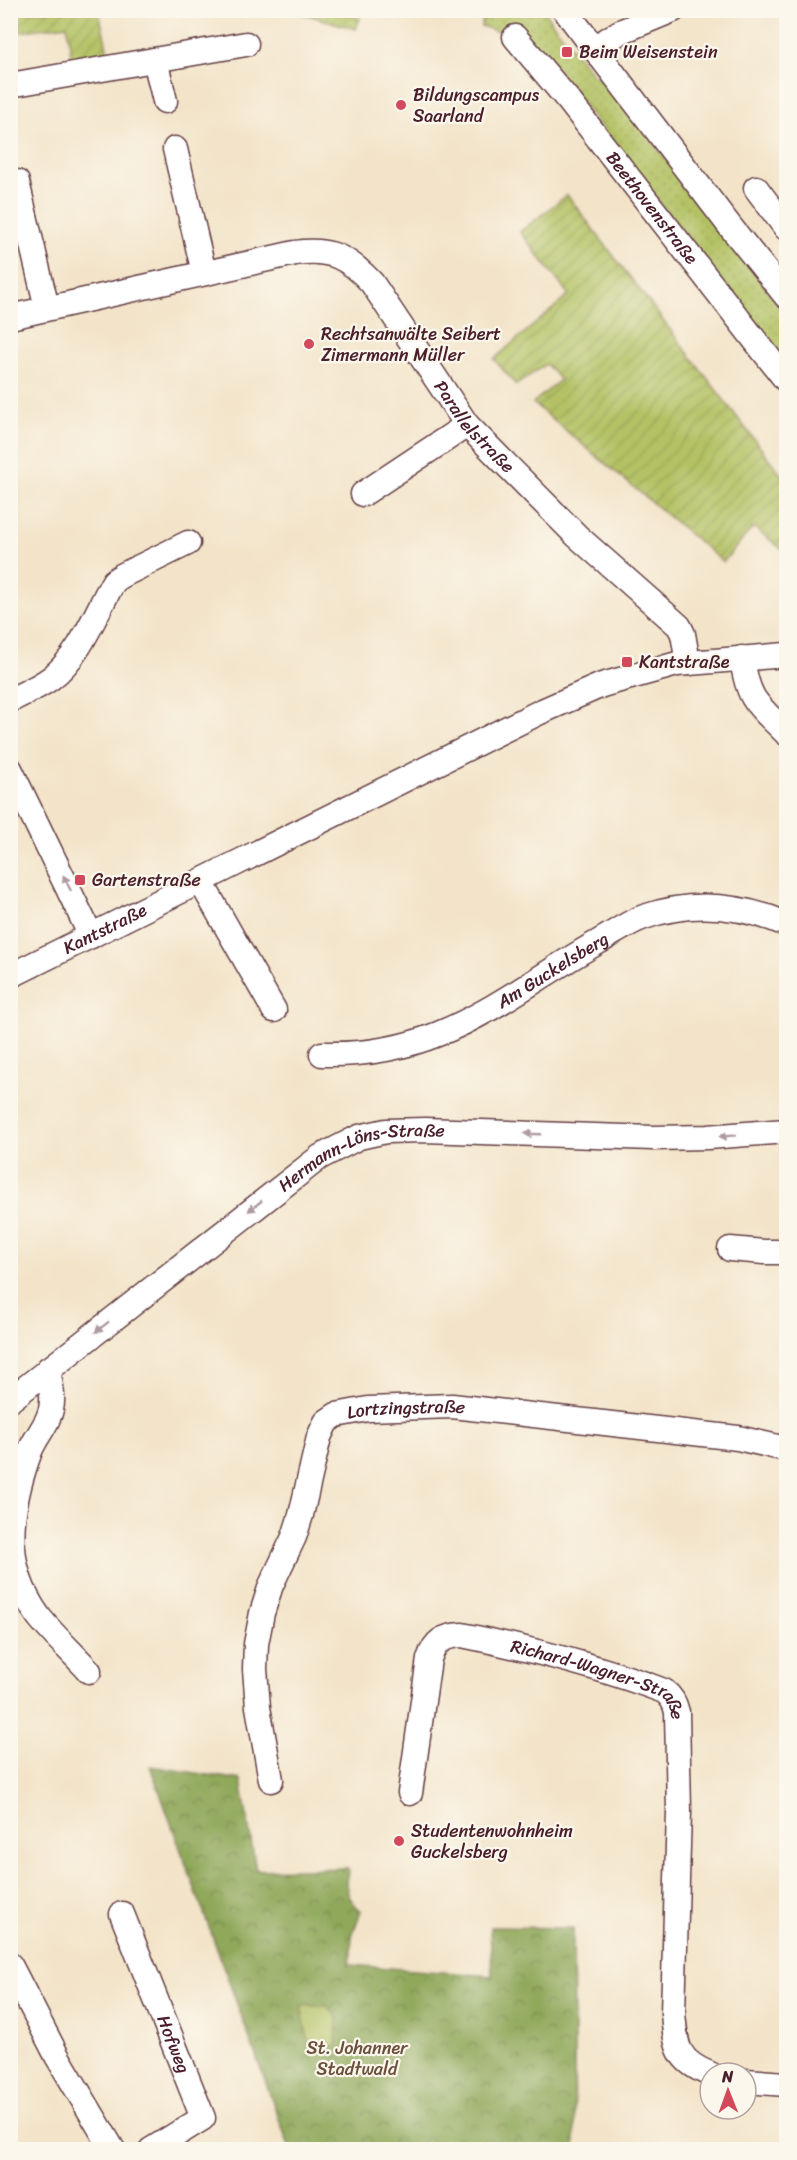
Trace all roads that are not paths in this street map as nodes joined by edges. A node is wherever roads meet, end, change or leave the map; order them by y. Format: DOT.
graph roads {
  1 [pos="565,10"];
  2 [pos="673,10"];
  3 [pos="515,37"];
  4 [pos="246,44"];
  5 [pos="594,48"];
  6 [pos="155,60"];
  7 [pos="10,85"];
  8 [pos="165,101"];
  9 [pos="175,149"];
  10 [pos="17,182"];
  11 [pos="756,188"];
  12 [pos="786,228"];
  13 [pos="204,273"];
  14 [pos="786,296"];
  15 [pos="47,308"];
  16 [pos="10,316"];
  17 [pos="786,380"];
  18 [pos="466,425"];
  19 [pos="363,494"];
  20 [pos="188,543"];
  21 [pos="786,655"];
  22 [pos="742,658"];
  23 [pos="688,663"];
  24 [pos="10,700"];
  25 [pos="786,733"];
  26 [pos="10,769"];
  27 [pos="201,882"];
  28 [pos="786,924"];
  29 [pos="91,936"];
  30 [pos="10,976"];
  31 [pos="274,1010"];
  32 [pos="322,1054"];
  33 [pos="786,1131"];
  34 [pos="730,1249"];
  35 [pos="786,1252"];
  36 [pos="48,1369"];
  37 [pos="10,1400"];
  38 [pos="786,1449"];
  39 [pos="89,1671"];
  40 [pos="271,1780"];
  41 [pos="410,1793"];
  42 [pos="122,1914"];
  43 [pos="10,1965"];
  44 [pos="698,2068"];
  45 [pos="758,2082"];
  46 [pos="786,2084"];
  47 [pos="113,2150"];
  48 [pos="151,2150"];
  1 -- 5 [label="street"];
  2 -- 5 [label="street"];
  3 -- 17 [label="street, Beethovenstraße"];
  4 -- 6 [label="street"];
  5 -- 14 [label="street"];
  6 -- 7 [label="street"];
  6 -- 8 [label="street"];
  9 -- 13 [label="street"];
  10 -- 15 [label="street"];
  11 -- 12 [label="street"];
  13 -- 15 [label="street, Parallelstraße"];
  13 -- 18 [label="street, Parallelstraße"];
  15 -- 16 [label="street, Parallelstraße"];
  18 -- 19 [label="street"];
  18 -- 23 [label="street, Parallelstraße"];
  20 -- 24 [label="street"];
  21 -- 22 [label="street, Kantstraße"];
  22 -- 23 [label="street, Kantstraße"];
  22 -- 25 [label="street"];
  23 -- 27 [label="street, Kantstraße"];
  29 -- 26 [label="street, one-way"];
  27 -- 29 [label="street, Kantstraße"];
  27 -- 31 [label="street"];
  28 -- 32 [label="street, Am Guckelsberg"];
  29 -- 30 [label="street, Kantstraße"];
  33 -- 36 [label="street, Hermann-Löns-Straße, one-way"];
  34 -- 35 [label="street"];
  36 -- 37 [label="street, Hermann-Löns-Straße"];
  36 -- 39 [label="street"];
  38 -- 40 [label="street, Lortzingstraße"];
  41 -- 44 [label="street, Richard-Wagner-Straße"];
  42 -- 48 [label="street, Hofweg"];
  43 -- 47 [label="street"];
  45 -- 46 [label="street"];
}
